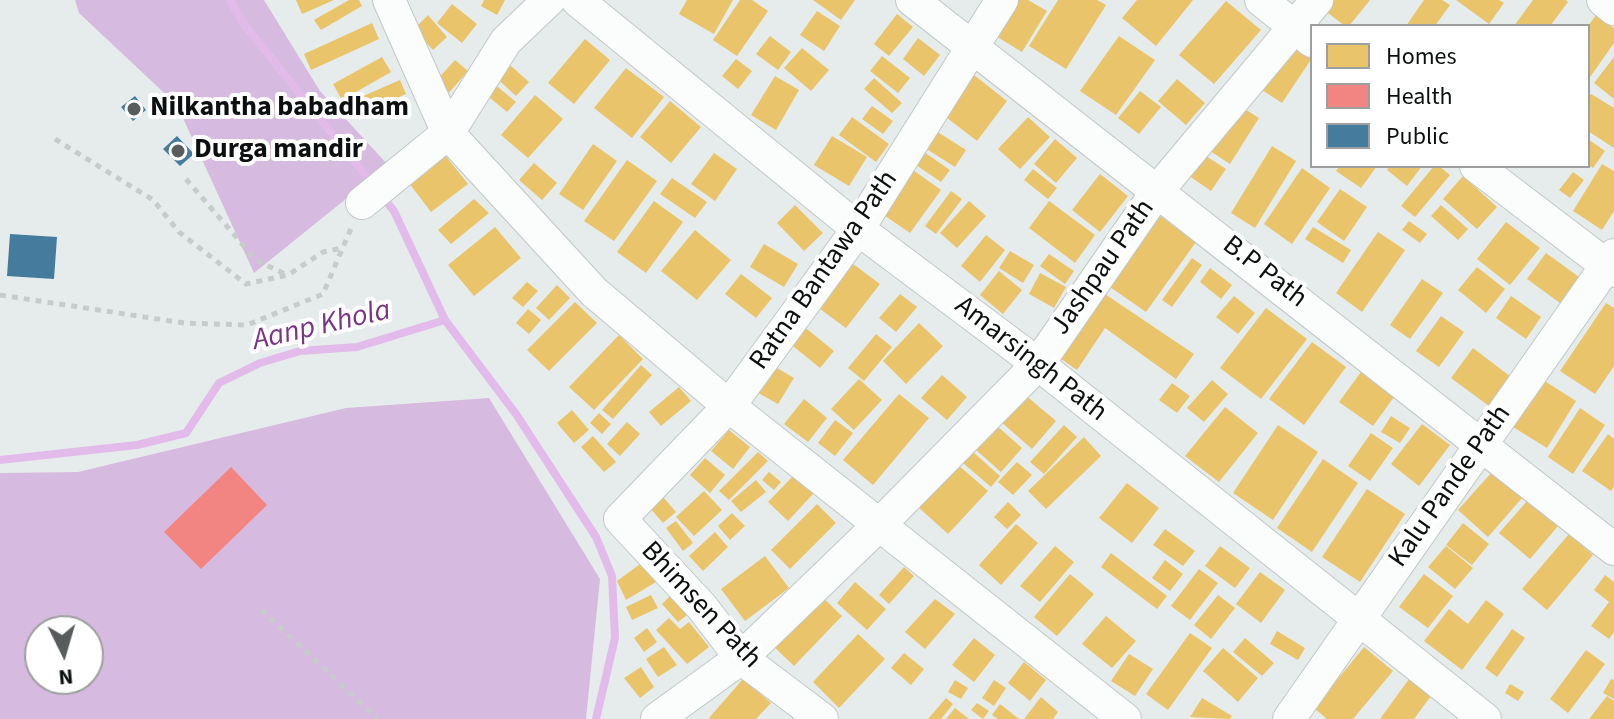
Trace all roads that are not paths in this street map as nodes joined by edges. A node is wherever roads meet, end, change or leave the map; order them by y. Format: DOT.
graph roads {
  1 [pos="389,0"];
  2 [pos="549,0"];
  3 [pos="577,0"];
  4 [pos="912,0"];
  5 [pos="1002,0"];
  6 [pos="1261,0"];
  7 [pos="1317,0"];
  8 [pos="1603,0"];
  9 [pos="1614,9"];
  10 [pos="1303,34"];
  11 [pos="970,48"];
  12 [pos="448,133"];
  13 [pos="1479,168"];
  14 [pos="1158,190"];
  15 [pos="362,203"];
  16 [pos="858,229"];
  17 [pos="1612,264"];
  18 [pos="1038,364"];
  19 [pos="729,406"];
  20 [pos="1482,444"];
  21 [pos="620,519"];
  22 [pos="879,525"];
  23 [pos="1614,549"];
  24 [pos="1360,618"];
  25 [pos="741,658"];
  26 [pos="657,719"];
  27 [pos="822,719"];
  28 [pos="1125,719"];
  29 [pos="1289,719"];
  30 [pos="1485,719"];
  1 -- 12 [label="street"];
  2 -- 12 [label="street"];
  3 -- 16 [label="street, Amarsingh Path"];
  4 -- 11 [label="street, B.P Path"];
  5 -- 11 [label="street, Ratna Bantawa Path"];
  6 -- 10 [label="street"];
  7 -- 10 [label="street, Jashpau Path"];
  8 -- 9 [label="street"];
  10 -- 14 [label="street, Jashpau Path"];
  11 -- 14 [label="street, B.P Path"];
  11 -- 16 [label="street, Ratna Bantawa Path"];
  12 -- 15 [label="street"];
  12 -- 19 [label="street"];
  13 -- 17 [label="street"];
  14 -- 18 [label="street, Jashpau Path"];
  14 -- 20 [label="street, B.P Path"];
  16 -- 18 [label="street, Amarsingh Path"];
  16 -- 19 [label="street, Ratna Bantawa Path"];
  17 -- 20 [label="street, Kalu Pande Path"];
  18 -- 22 [label="street, Jashpau Path"];
  18 -- 24 [label="street, Amarsingh Path"];
  19 -- 21 [label="street, Ratna Bantawa Path"];
  19 -- 22 [label="street"];
  20 -- 23 [label="street, B.P Path"];
  20 -- 24 [label="street, Kalu Pande Path"];
  21 -- 25 [label="street, Bhimsen Path"];
  22 -- 25 [label="street, Jashpau Path"];
  22 -- 28 [label="street"];
  24 -- 29 [label="street, Kalu Pande Path"];
  24 -- 30 [label="street, Amarsingh Path"];
  25 -- 26 [label="street, Jashpau Path"];
  25 -- 27 [label="street, Bhimsen Path"];
}
